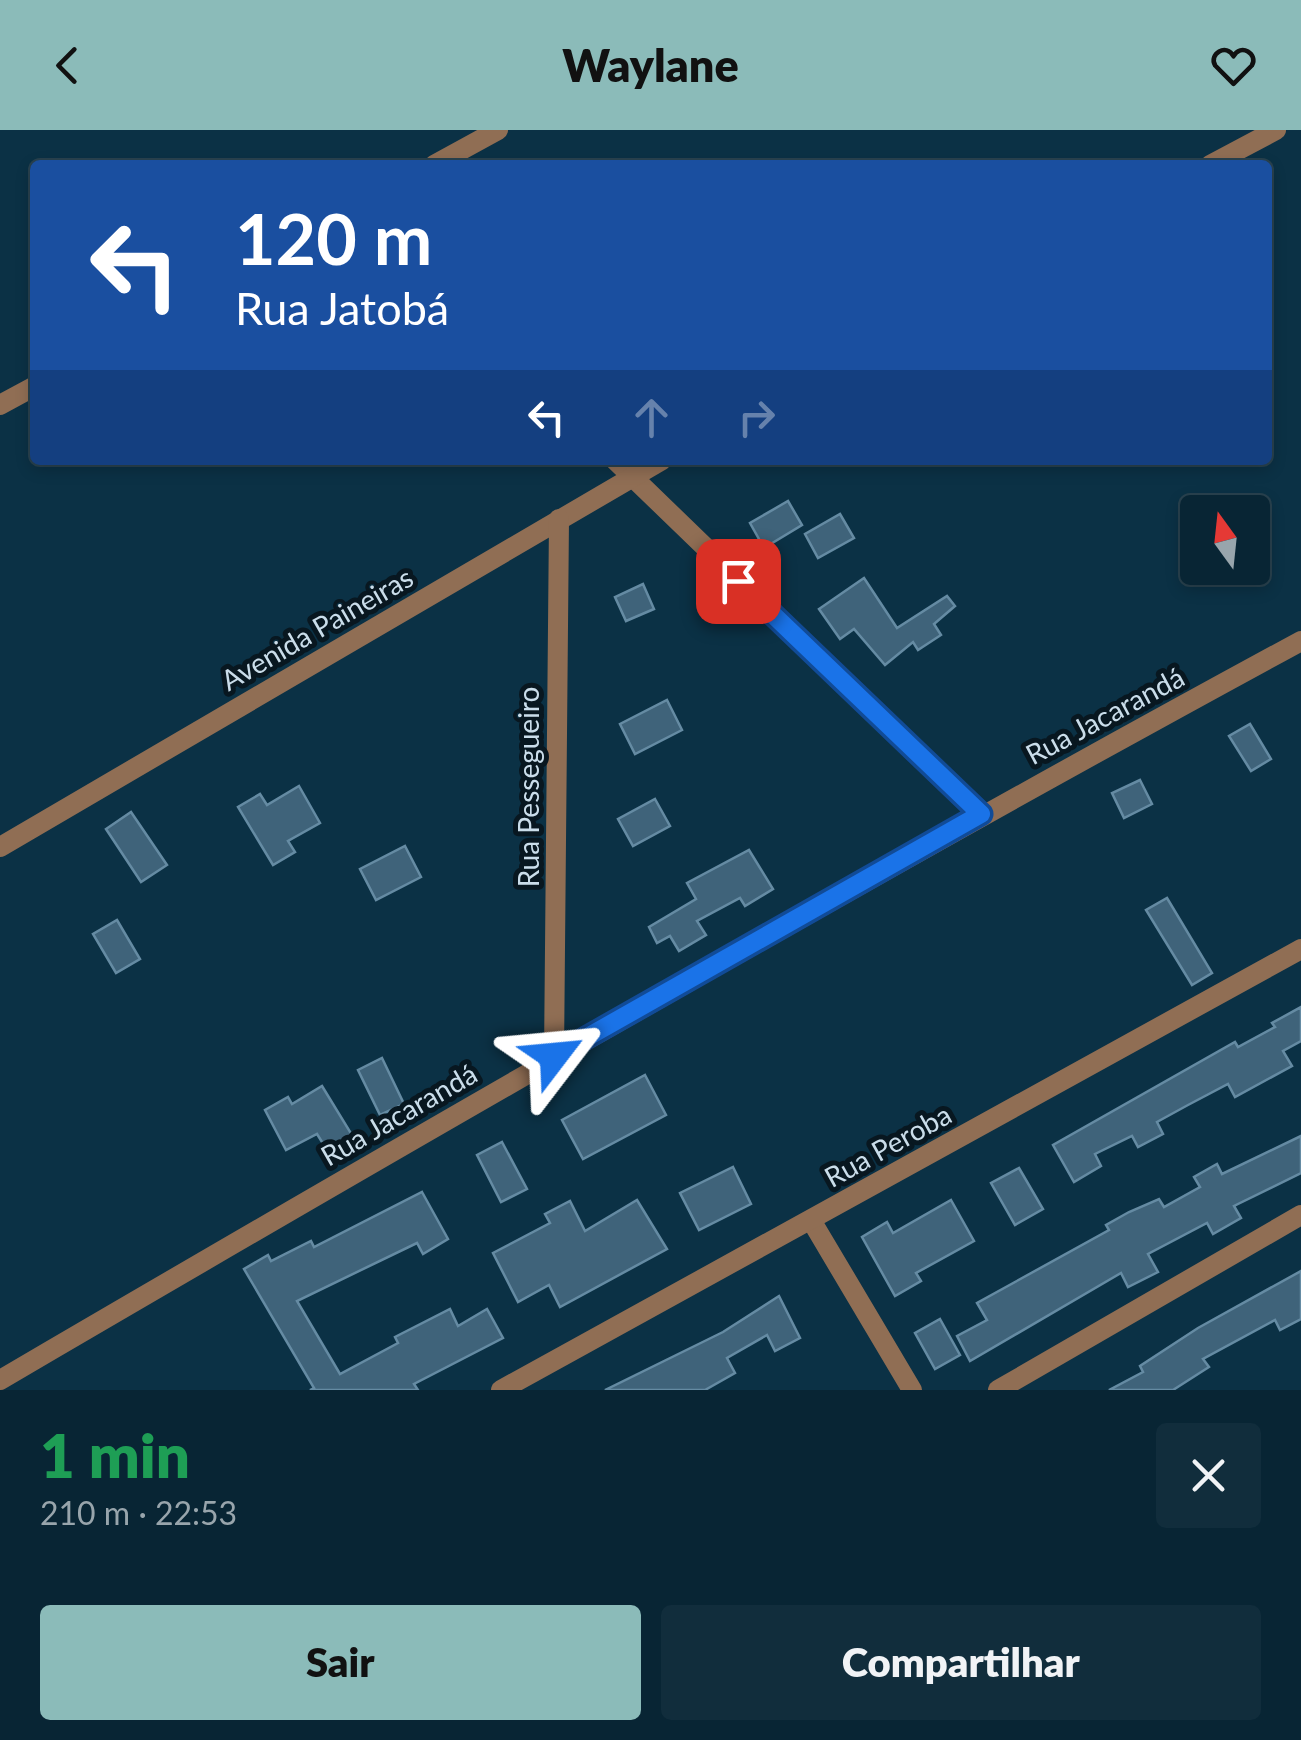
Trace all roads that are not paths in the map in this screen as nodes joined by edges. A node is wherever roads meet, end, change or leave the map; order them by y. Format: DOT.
graph roads {
  1 [pos="498,130"];
  2 [pos="1276,130"];
  3 [pos="443,160"];
  4 [pos="1219,160"];
  5 [pos="30,389"];
  6 [pos="0,405"];
  7 [pos="620,465"];
  8 [pos="653,465"];
  9 [pos="631,477"];
  10 [pos="558,518"];
  11 [pos="1301,641"];
  12 [pos="981,814"];
  13 [pos="0,847"];
  14 [pos="1301,949"];
  15 [pos="554,1056"];
  16 [pos="1301,1215"];
  17 [pos="811,1220"];
  18 [pos="0,1380"];
  19 [pos="500,1390"];
  20 [pos="912,1390"];
  21 [pos="998,1390"];
  1 -- 3 [label="street"];
  2 -- 4 [label="street"];
  5 -- 6 [label="street"];
  7 -- 9 [label="street"];
  8 -- 9 [label="street, Avenida Paineiras"];
  9 -- 10 [label="street, Avenida Paineiras"];
  9 -- 12 [label="street"];
  10 -- 13 [label="street, Avenida Paineiras"];
  10 -- 15 [label="street, Rua Pessegueiro"];
  11 -- 12 [label="street, Rua Jacarandá"];
  12 -- 15 [label="street, Rua Jacarandá"];
  14 -- 17 [label="street, Rua Peroba"];
  15 -- 18 [label="street, Rua Jacarandá"];
  16 -- 21 [label="street"];
  17 -- 19 [label="street, Rua Peroba"];
  17 -- 20 [label="street"];
}
